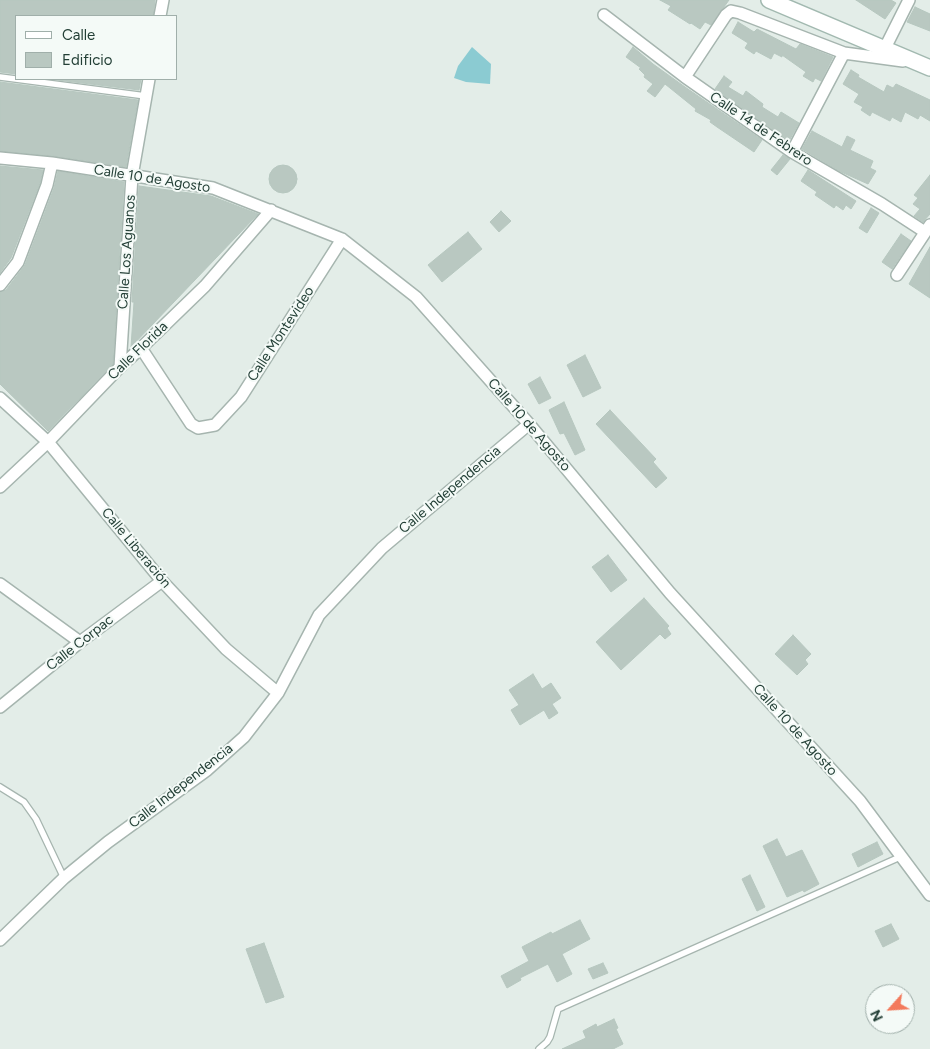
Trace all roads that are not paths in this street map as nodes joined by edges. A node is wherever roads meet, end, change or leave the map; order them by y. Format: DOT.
graph roads {
  1 [pos="163,0"];
  2 [pos="770,0"];
  3 [pos="909,0"];
  4 [pos="160,15"];
  5 [pos="604,15"];
  6 [pos="885,48"];
  7 [pos="844,53"];
  8 [pos="916,63"];
  9 [pos="930,68"];
  10 [pos="0,77"];
  11 [pos="685,77"];
  12 [pos="15,79"];
  13 [pos="23,80"];
  14 [pos="149,80"];
  15 [pos="146,96"];
  16 [pos="792,152"];
  17 [pos="0,158"];
  18 [pos="52,163"];
  19 [pos="132,176"];
  20 [pos="271,210"];
  21 [pos="928,229"];
  22 [pos="342,239"];
  23 [pos="897,276"];
  24 [pos="0,285"];
  25 [pos="141,348"];
  26 [pos="120,367"];
  27 [pos="0,398"];
  28 [pos="529,424"];
  29 [pos="48,442"];
  30 [pos="0,487"];
  31 [pos="162,581"];
  32 [pos="0,584"];
  33 [pos="80,642"];
  34 [pos="278,693"];
  35 [pos="0,707"];
  36 [pos="0,786"];
  37 [pos="900,857"];
  38 [pos="64,878"];
  39 [pos="930,896"];
  40 [pos="0,940"];
  41 [pos="538,1049"];
  1 -- 4 [label="street"];
  2 -- 6 [label="main road"];
  3 -- 6 [label="street"];
  5 -- 11 [label="street, Calle 14 de Febrero"];
  6 -- 8 [label="main road"];
  7 -- 8 [label="street"];
  7 -- 11 [label="street"];
  7 -- 16 [label="street"];
  8 -- 9 [label="main road"];
  10 -- 12 [label="lane"];
  11 -- 16 [label="street, Calle 14 de Febrero"];
  13 -- 15 [label="lane"];
  14 -- 15 [label="street, Calle Los Aguanos"];
  15 -- 19 [label="street, Calle Los Aguanos"];
  16 -- 21 [label="street, Calle 14 de Febrero"];
  17 -- 18 [label="street, Calle 10 de Agosto"];
  18 -- 19 [label="street, Calle 10 de Agosto"];
  18 -- 24 [label="street"];
  19 -- 20 [label="street, Calle 10 de Agosto"];
  19 -- 26 [label="street, Calle Los Aguanos"];
  20 -- 22 [label="street, Calle 10 de Agosto"];
  20 -- 25 [label="street, Calle Florida"];
  21 -- 23 [label="street"];
  22 -- 25 [label="street, Calle Montevideo"];
  22 -- 28 [label="street, Calle 10 de Agosto"];
  25 -- 26 [label="street, Calle Florida"];
  26 -- 29 [label="street, Calle Florida"];
  27 -- 29 [label="street, Calle Liberación"];
  28 -- 34 [label="street, Calle Independencia"];
  28 -- 37 [label="street, Calle 10 de Agosto"];
  29 -- 30 [label="street, Calle Florida"];
  29 -- 31 [label="street, Calle Liberación"];
  31 -- 33 [label="street, Calle Corpac"];
  31 -- 34 [label="street, Calle Liberación"];
  32 -- 33 [label="street"];
  33 -- 35 [label="street, Calle Corpac"];
  34 -- 38 [label="street, Calle Independencia"];
  36 -- 38 [label="lane"];
  37 -- 39 [label="street, Calle 10 de Agosto"];
  37 -- 41 [label="lane"];
  38 -- 40 [label="street, Calle Independencia"];
}
